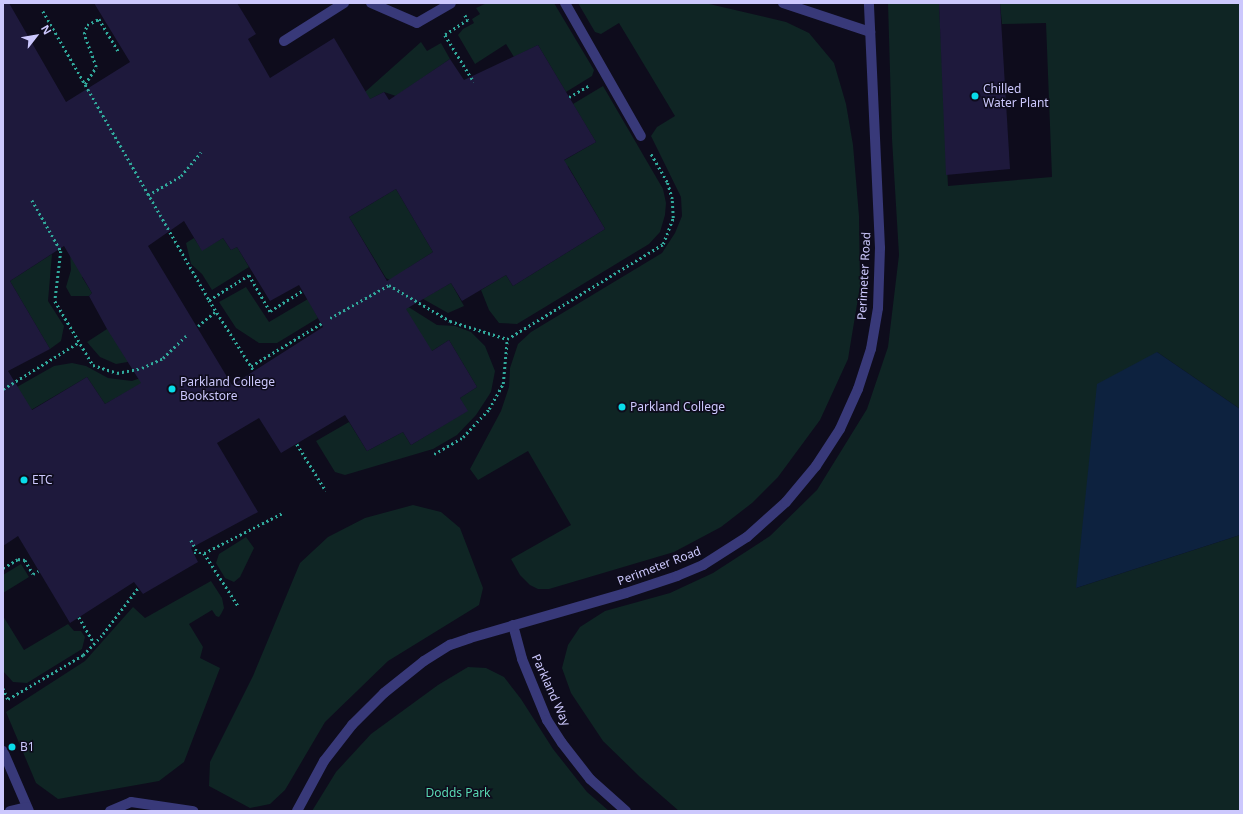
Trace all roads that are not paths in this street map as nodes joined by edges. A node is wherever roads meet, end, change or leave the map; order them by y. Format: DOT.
graph roads {
  1 [pos="344,3"];
  2 [pos="371,3"];
  3 [pos="451,3"];
  4 [pos="565,3"];
  5 [pos="783,3"];
  6 [pos="869,3"];
  7 [pos="870,32"];
  8 [pos="284,41"];
  9 [pos="641,136"];
  10 [pos="513,625"];
  11 [pos="3,751"];
  12 [pos="28,809"];
  13 [pos="10,811"];
  14 [pos="110,811"];
  15 [pos="194,811"];
  16 [pos="297,811"];
  17 [pos="626,811"];
  1 -- 8 [label="street"];
  2 -- 3 [label="street"];
  4 -- 9 [label="street"];
  5 -- 7 [label="street"];
  6 -- 7 [label="street, Perimeter Road"];
  7 -- 10 [label="street, Perimeter Road"];
  10 -- 16 [label="street, Perimeter Road"];
  10 -- 17 [label="street, Parkland Way"];
  11 -- 12 [label="street"];
  12 -- 13 [label="street"];
  14 -- 15 [label="street"];
}
